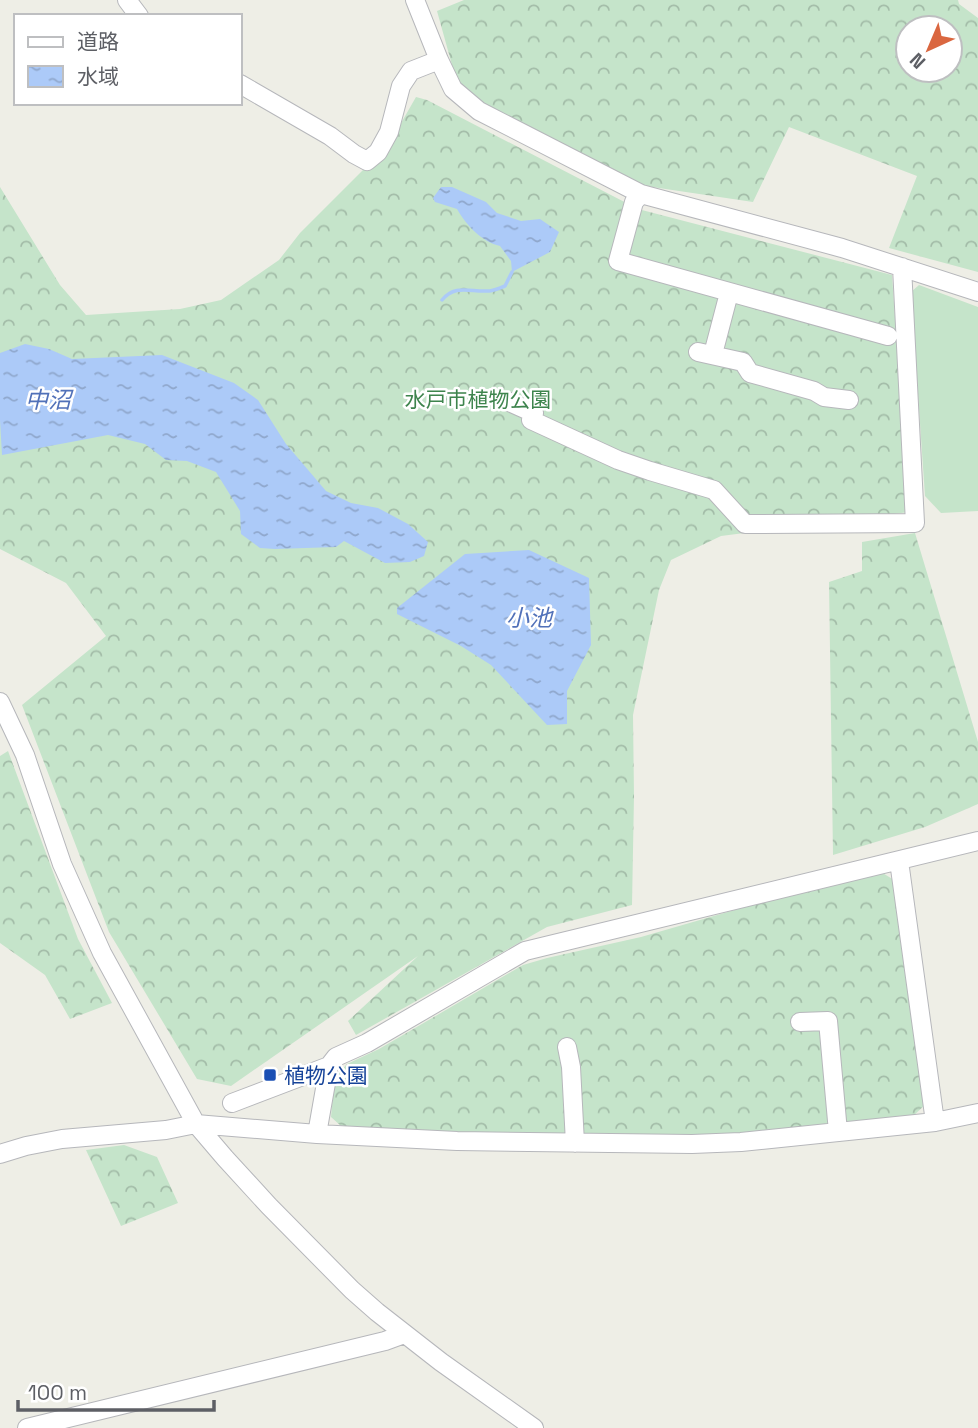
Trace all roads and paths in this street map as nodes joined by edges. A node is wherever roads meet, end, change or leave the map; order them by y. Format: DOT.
graph roads {
  1 [pos="415,0"];
  2 [pos="439,60"];
  3 [pos="242,85"];
  4 [pos="641,194"];
  5 [pos="902,267"];
  6 [pos="978,292"];
  7 [pos="729,293"];
  8 [pos="888,336"];
  9 [pos="849,400"];
  10 [pos="508,401"];
  11 [pos="0,702"];
  12 [pos="978,841"];
  13 [pos="899,862"];
  14 [pos="800,1022"];
  15 [pos="567,1047"];
  16 [pos="330,1066"];
  17 [pos="232,1103"];
  18 [pos="978,1113"];
  19 [pos="935,1122"];
  20 [pos="196,1124"];
  21 [pos="838,1132"];
  22 [pos="317,1134"];
  23 [pos="575,1143"];
  24 [pos="0,1154"];
  25 [pos="404,1334"];
  26 [pos="27,1428"];
  27 [pos="534,1428"];
  1 -- 2 [label="street"];
  2 -- 3 [label="street"];
  2 -- 4 [label="street"];
  4 -- 5 [label="street"];
  4 -- 7 [label="street"];
  5 -- 6 [label="street"];
  5 -- 10 [label="street"];
  7 -- 8 [label="street"];
  7 -- 9 [label="street"];
  11 -- 20 [label="street"];
  12 -- 13 [label="street"];
  13 -- 16 [label="street"];
  13 -- 19 [label="street"];
  14 -- 21 [label="street"];
  15 -- 23 [label="street"];
  16 -- 17 [label="street"];
  16 -- 22 [label="street"];
  18 -- 19 [label="street"];
  19 -- 21 [label="street"];
  20 -- 22 [label="street"];
  20 -- 24 [label="street"];
  20 -- 25 [label="street"];
  21 -- 23 [label="street"];
  22 -- 23 [label="street"];
  25 -- 26 [label="street"];
  25 -- 27 [label="street"];
}
